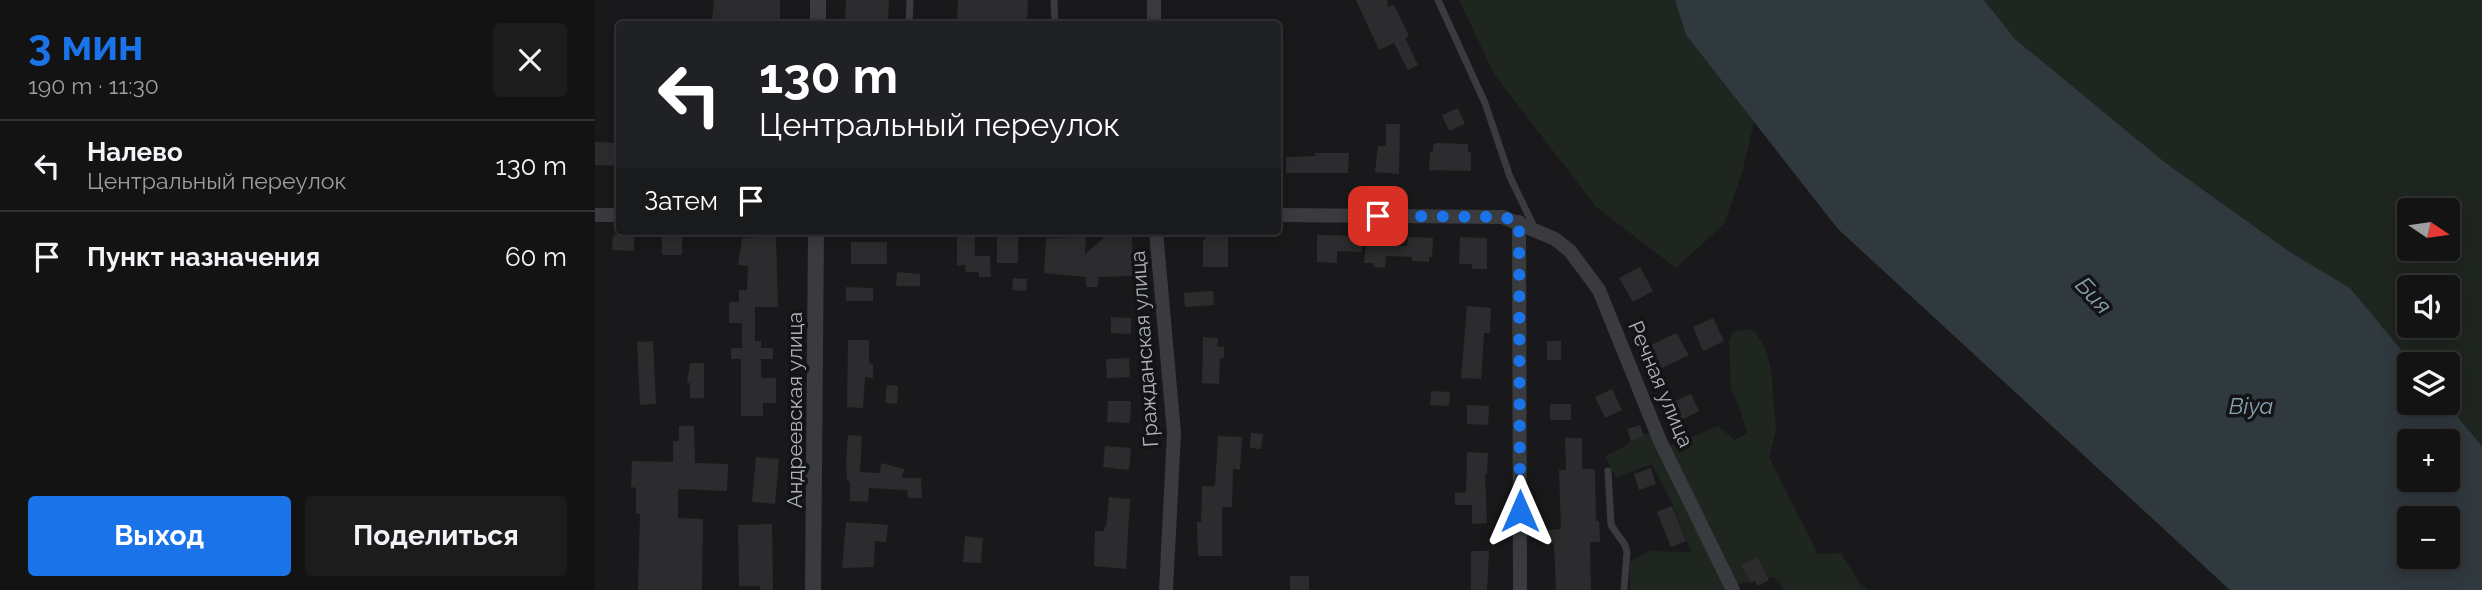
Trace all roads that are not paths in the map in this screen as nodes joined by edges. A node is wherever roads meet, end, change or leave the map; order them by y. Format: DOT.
graph roads {
  1 [pos="818,0"];
  2 [pos="910,0"];
  3 [pos="1054,0"];
  4 [pos="1154,0"];
  5 [pos="1438,0"];
  6 [pos="818,21"];
  7 [pos="909,21"];
  8 [pos="1055,21"];
  9 [pos="1154,21"];
  10 [pos="595,215"];
  11 [pos="616,215"];
  12 [pos="1281,215"];
  13 [pos="1519,222"];
  14 [pos="1535,229"];
  15 [pos="816,235"];
  16 [pos="1156,235"];
  17 [pos="1608,471"];
  18 [pos="813,590"];
  19 [pos="1166,590"];
  20 [pos="1520,590"];
  21 [pos="1624,590"];
  22 [pos="1733,590"];
  1 -- 6 [label="street"];
  2 -- 7 [label="lane"];
  3 -- 8 [label="lane"];
  4 -- 9 [label="street"];
  5 -- 14 [label="lane"];
  10 -- 11 [label="street"];
  12 -- 13 [label="street, Речная улица"];
  13 -- 14 [label="street, Речная улица"];
  13 -- 20 [label="street"];
  14 -- 22 [label="street, Речная улица"];
  15 -- 18 [label="street, Андреевская улица"];
  16 -- 19 [label="street, Гражданская улица"];
  17 -- 21 [label="lane"];
}
